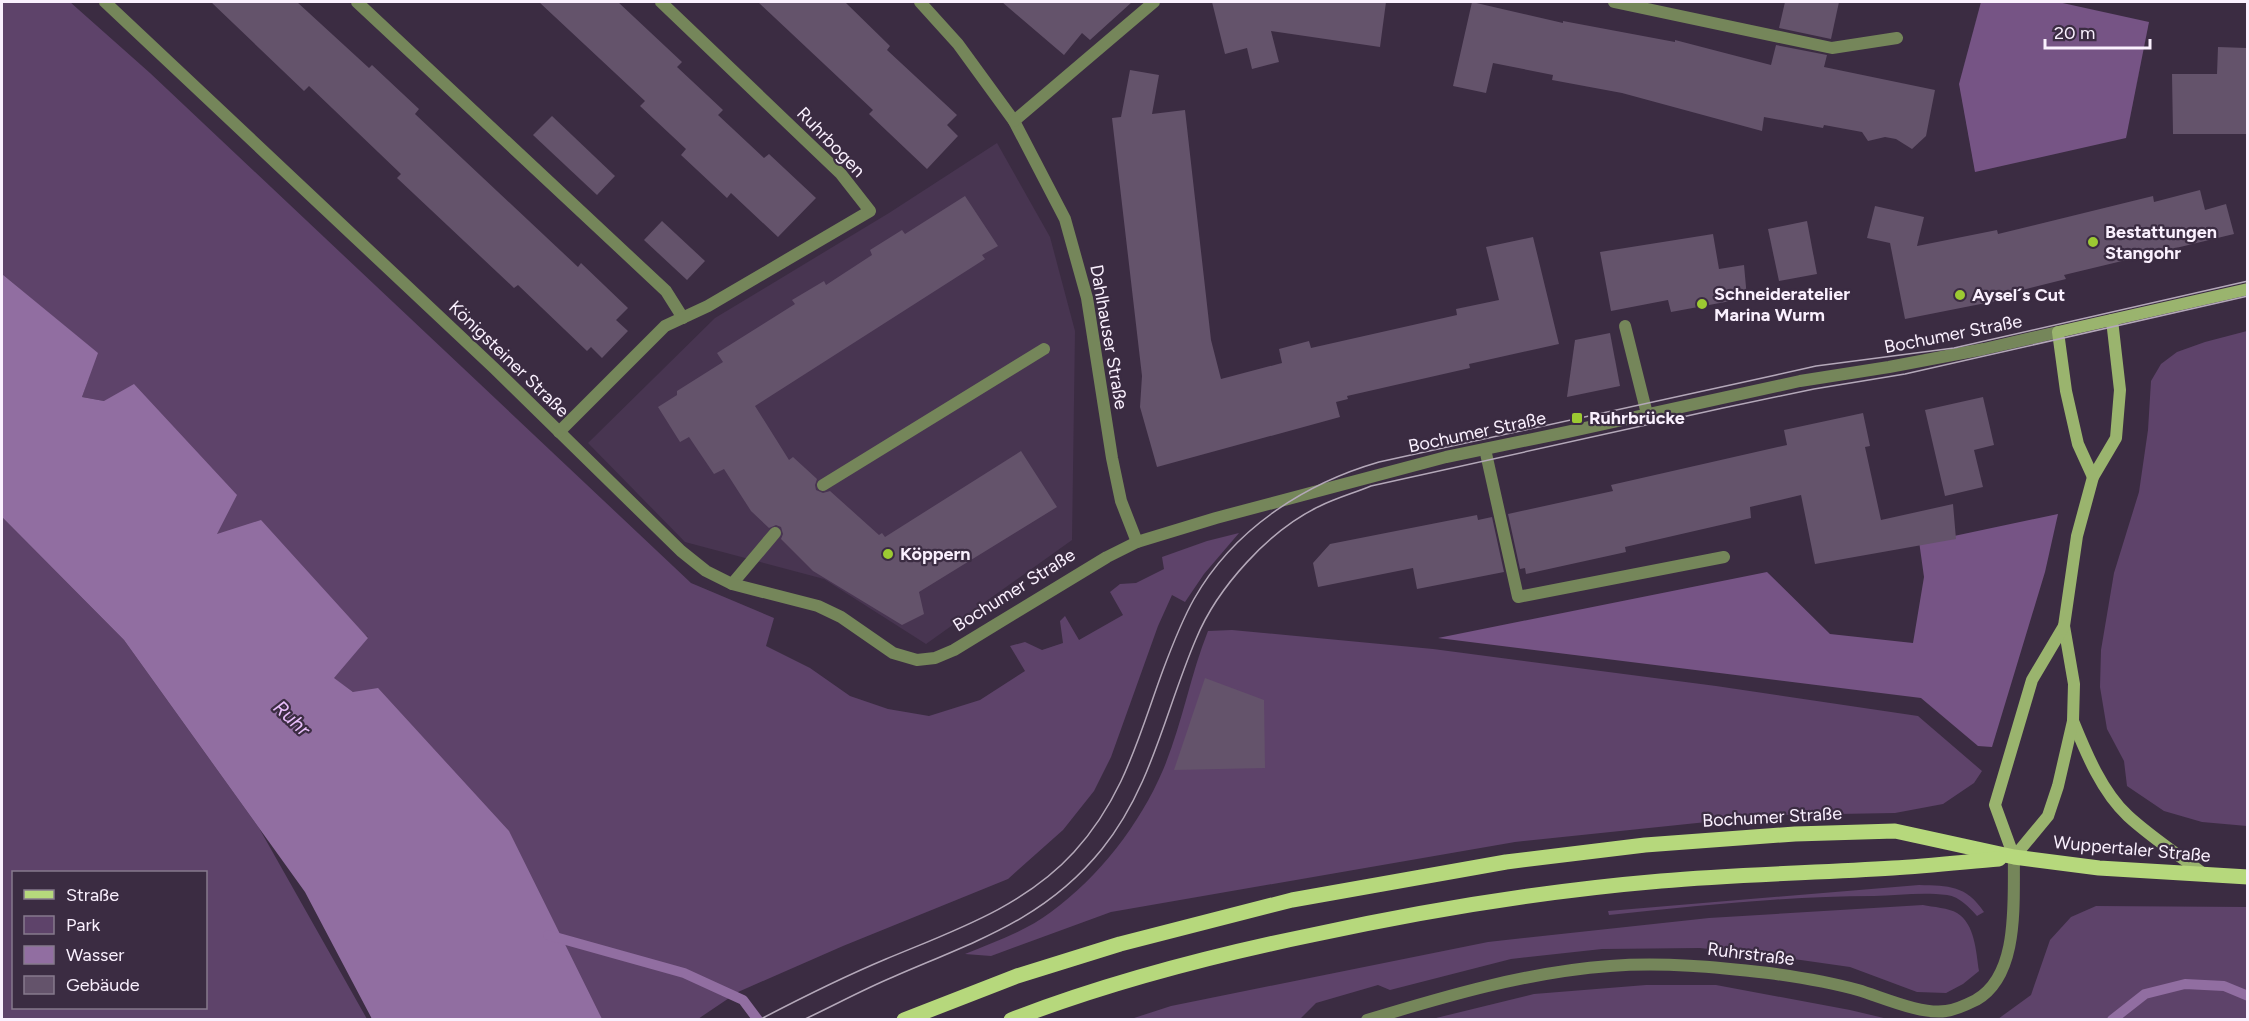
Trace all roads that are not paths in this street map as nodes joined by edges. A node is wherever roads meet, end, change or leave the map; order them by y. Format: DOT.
graph roads {
  1 [pos="105,2"];
  2 [pos="357,2"];
  3 [pos="661,2"];
  4 [pos="920,2"];
  5 [pos="1154,2"];
  6 [pos="1614,2"];
  7 [pos="1897,38"];
  8 [pos="1014,121"];
  9 [pos="2247,289"];
  10 [pos="683,318"];
  11 [pos="2112,320"];
  12 [pos="1625,326"];
  13 [pos="2058,332"];
  14 [pos="1044,349"];
  15 [pos="1647,414"];
  16 [pos="559,432"];
  17 [pos="1485,449"];
  18 [pos="2093,477"];
  19 [pos="823,485"];
  20 [pos="775,533"];
  21 [pos="1137,542"];
  22 [pos="1725,557"];
  23 [pos="732,585"];
  24 [pos="2064,626"];
  25 [pos="935,658"];
  26 [pos="2073,721"];
  27 [pos="2014,857"];
  28 [pos="2205,875"];
  29 [pos="2247,878"];
  30 [pos="906,1019"];
  31 [pos="1011,1020"];
  32 [pos="1367,1020"];
  1 -- 16 [label="street, Königsteiner Straße"];
  2 -- 10 [label="street"];
  3 -- 10 [label="street, Ruhrbogen"];
  4 -- 8 [label="street, Dahlhauser Straße"];
  5 -- 8 [label="street"];
  6 -- 7 [label="street"];
  8 -- 21 [label="street, Dahlhauser Straße"];
  9 -- 11 [label="street, Bochumer Straße"];
  10 -- 16 [label="street, Ruhrbogen"];
  11 -- 13 [label="street, Bochumer Straße"];
  11 -- 18 [label="street"];
  12 -- 15 [label="street"];
  13 -- 15 [label="street, Bochumer Straße"];
  13 -- 18 [label="street"];
  14 -- 19 [label="street"];
  15 -- 17 [label="street, Bochumer Straße"];
  16 -- 23 [label="street, Königsteiner Straße"];
  17 -- 21 [label="street, Bochumer Straße"];
  17 -- 22 [label="street"];
  18 -- 24 [label="street"];
  20 -- 23 [label="street"];
  21 -- 25 [label="street, Bochumer Straße"];
  23 -- 25 [label="street, Königsteiner Straße"];
  24 -- 26 [label="street"];
  24 -- 27 [label="street"];
  26 -- 27 [label="street"];
  26 -- 28 [label="street"];
  27 -- 28 [label="main road, Wuppertaler Straße"];
  27 -- 30 [label="main road, Bochumer Straße"];
  27 -- 31 [label="main road"];
  27 -- 32 [label="street, Ruhrstraße"];
  28 -- 29 [label="main road, Wuppertaler Straße"];
}
